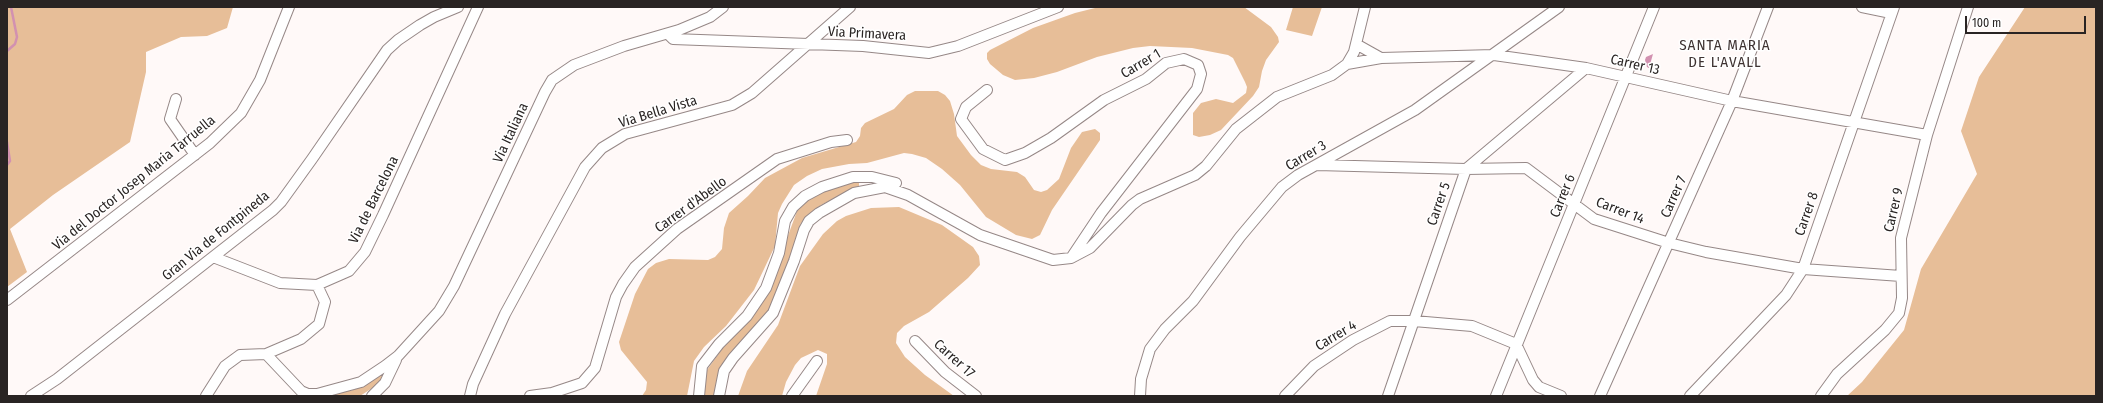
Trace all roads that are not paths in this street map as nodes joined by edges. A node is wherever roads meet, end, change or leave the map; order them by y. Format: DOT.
graph roads {
  1 [pos="289,7"];
  2 [pos="458,7"];
  3 [pos="478,7"];
  4 [pos="722,7"];
  5 [pos="850,7"];
  6 [pos="1058,7"];
  7 [pos="1365,7"];
  8 [pos="1559,7"];
  9 [pos="1654,7"];
  10 [pos="1768,7"];
  11 [pos="1862,7"];
  12 [pos="1968,7"];
  13 [pos="1893,10"];
  14 [pos="668,34"];
  15 [pos="1356,44"];
  16 [pos="806,45"];
  17 [pos="1494,55"];
  18 [pos="1381,58"];
  19 [pos="1347,64"];
  20 [pos="1586,68"];
  21 [pos="1626,77"];
  22 [pos="987,90"];
  23 [pos="176,99"];
  24 [pos="1732,101"];
  25 [pos="1853,122"];
  26 [pos="1927,135"];
  27 [pos="847,140"];
  28 [pos="195,155"];
  29 [pos="1317,165"];
  30 [pos="1466,169"];
  31 [pos="929,205"];
  32 [pos="1574,206"];
  33 [pos="1669,243"];
  34 [pos="214,257"];
  35 [pos="1071,258"];
  36 [pos="1803,269"];
  37 [pos="1900,276"];
  38 [pos="317,285"];
  39 [pos="7,300"];
  40 [pos="1414,321"];
  41 [pos="915,341"];
  42 [pos="1516,344"];
  43 [pos="266,354"];
  44 [pos="398,356"];
  45 [pos="817,361"];
  46 [pos="31,396"];
  47 [pos="206,396"];
  48 [pos="372,396"];
  49 [pos="470,396"];
  50 [pos="530,396"];
  51 [pos="700,396"];
  52 [pos="719,396"];
  53 [pos="792,396"];
  54 [pos="976,396"];
  55 [pos="1140,396"];
  56 [pos="1285,396"];
  57 [pos="1388,396"];
  58 [pos="1496,396"];
  59 [pos="1561,396"];
  60 [pos="1600,396"];
  61 [pos="1690,396"];
  62 [pos="1821,396"];
  1 -- 28 [label="street, Via del Doctor Josep Maria Tarruella"];
  2 -- 34 [label="street, Gran Via de Fontpineda"];
  3 -- 38 [label="street, Via de Barcelona"];
  4 -- 14 [label="street, Via Italiana"];
  5 -- 16 [label="street, Via Bella Vista"];
  6 -- 16 [label="street, Via Primavera"];
  7 -- 15 [label="street"];
  8 -- 17 [label="street, Carrer 3"];
  9 -- 21 [label="street, Carrer 6"];
  10 -- 24 [label="street, Carrer 7"];
  11 -- 13 [label="street"];
  12 -- 26 [label="street, Carrer 9"];
  13 -- 25 [label="street, Carrer 8"];
  14 -- 16 [label="street, Via Primavera"];
  14 -- 44 [label="street, Via Italiana"];
  15 -- 18 [label="street"];
  15 -- 19 [label="street"];
  16 -- 49 [label="street, Via Bella Vista"];
  17 -- 18 [label="street, Carrer 13"];
  17 -- 20 [label="street, Carrer 13"];
  17 -- 29 [label="street, Carrer 3"];
  18 -- 19 [label="street, Carrer 13"];
  19 -- 35 [label="street"];
  20 -- 21 [label="street, Carrer 13"];
  20 -- 30 [label="street, Carrer 5"];
  21 -- 24 [label="street, Carrer 13"];
  21 -- 32 [label="street, Carrer 6"];
  22 -- 35 [label="street, Carrer 1"];
  23 -- 28 [label="street"];
  24 -- 25 [label="street, Carrer 13"];
  24 -- 33 [label="street, Carrer 7"];
  25 -- 26 [label="street, Carrer 13"];
  25 -- 36 [label="street, Carrer 8"];
  26 -- 37 [label="street, Carrer 9"];
  27 -- 50 [label="street, Carrer d'Abello"];
  28 -- 39 [label="street, Via del Doctor Josep Maria Tarruella"];
  29 -- 30 [label="street, Carrer 14"];
  29 -- 55 [label="street, Carrer 3"];
  30 -- 32 [label="street, Carrer 14"];
  30 -- 40 [label="street, Carrer 5"];
  31 -- 35 [label="street"];
  31 -- 51 [label="street"];
  31 -- 52 [label="street"];
  32 -- 33 [label="street, Carrer 14"];
  32 -- 42 [label="street, Carrer 6"];
  33 -- 36 [label="street, Carrer 14"];
  33 -- 60 [label="street, Carrer 7"];
  34 -- 38 [label="street, Via de Barcelona"];
  34 -- 46 [label="street, Gran Via de Fontpineda"];
  36 -- 37 [label="street, Carrer 14"];
  36 -- 61 [label="street, Carrer 8"];
  37 -- 62 [label="street, Carrer 9"];
  38 -- 43 [label="street"];
  40 -- 42 [label="street, Carrer 4"];
  40 -- 56 [label="street, Carrer 4"];
  40 -- 57 [label="street, Carrer 5"];
  41 -- 54 [label="street, Carrer 17"];
  42 -- 58 [label="street, Carrer 6"];
  42 -- 59 [label="street"];
  43 -- 44 [label="street"];
  43 -- 47 [label="street"];
  44 -- 48 [label="street"];
  45 -- 53 [label="street"];
}
